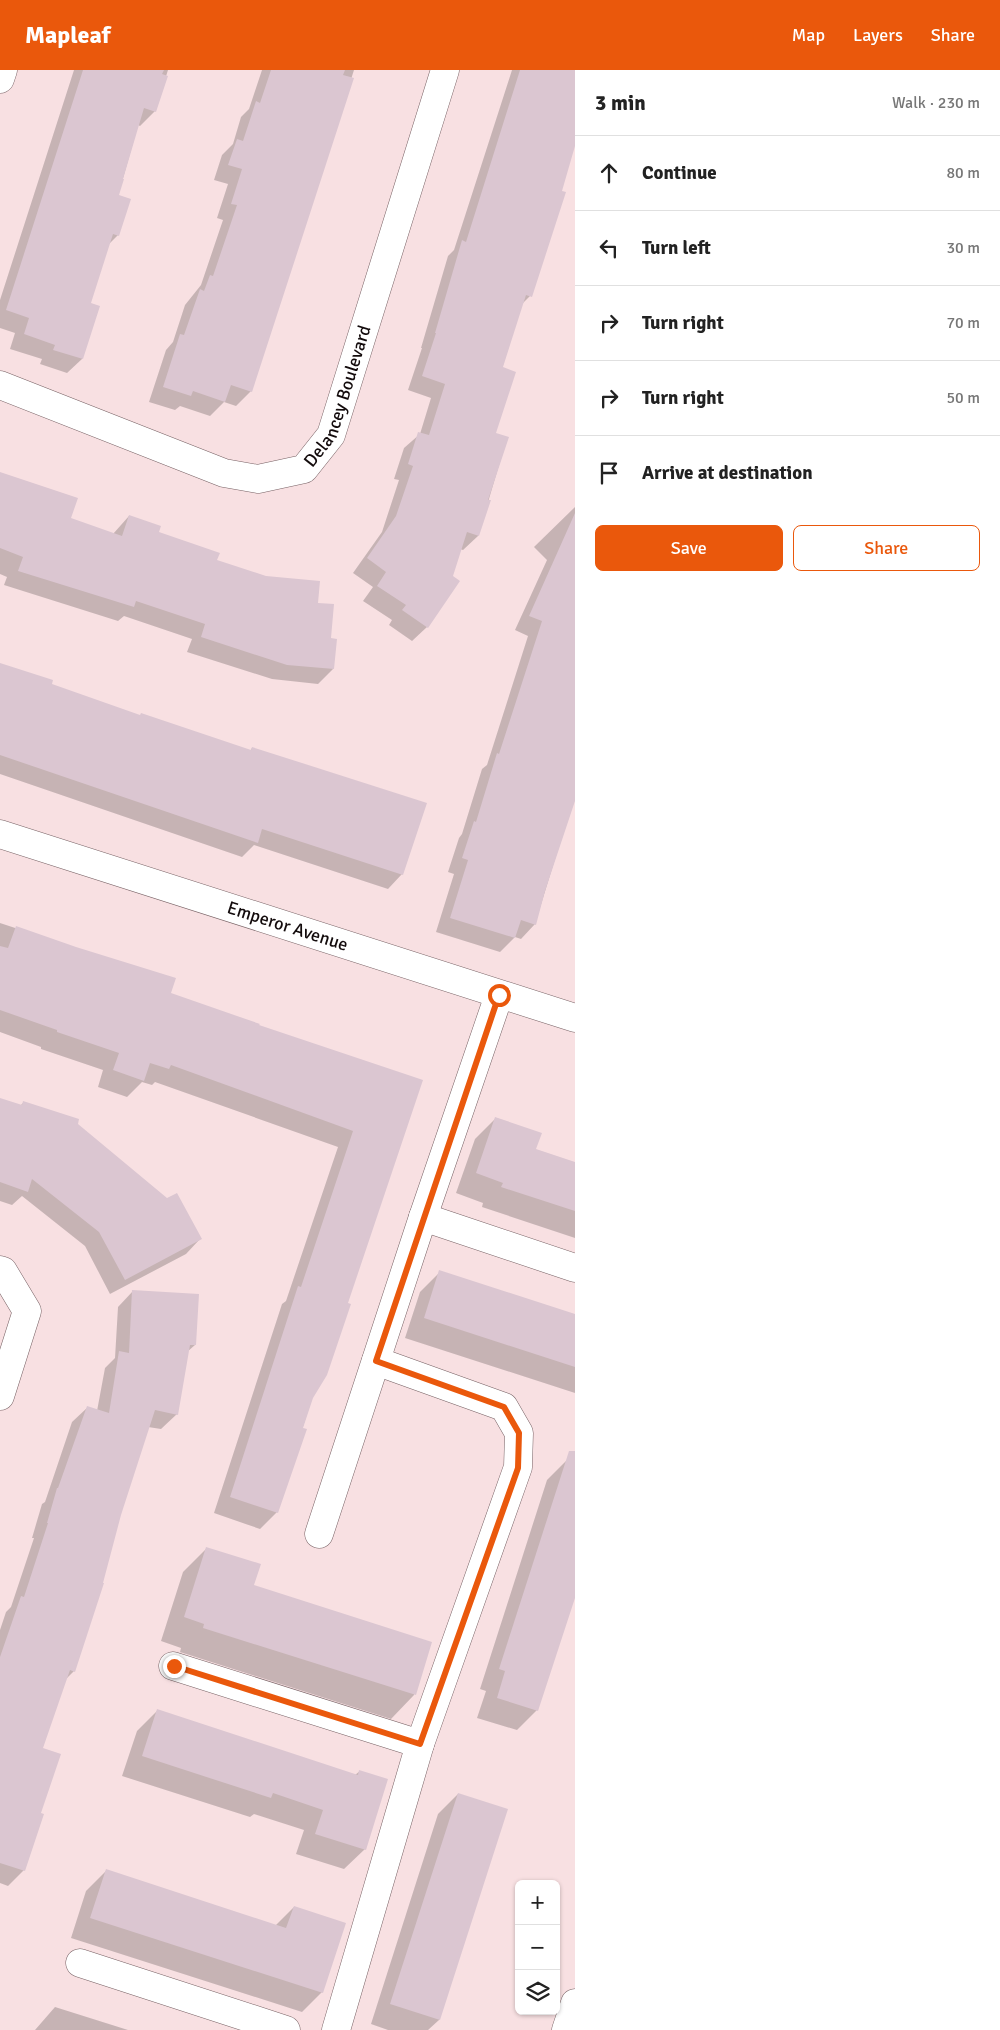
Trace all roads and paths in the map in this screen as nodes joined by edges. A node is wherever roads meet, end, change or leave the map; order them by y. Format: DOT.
graph roads {
  1 [pos="3,70"];
  2 [pos="445,70"];
  3 [pos="0,79"];
  4 [pos="0,385"];
  5 [pos="0,834"];
  6 [pos="499,995"];
  7 [pos="575,1018"];
  8 [pos="423,1217"];
  9 [pos="575,1268"];
  10 [pos="0,1270"];
  11 [pos="376,1361"];
  12 [pos="0,1396"];
  13 [pos="319,1534"];
  14 [pos="174,1666"];
  15 [pos="420,1744"];
  16 [pos="80,1962"];
  17 [pos="575,2003"];
  18 [pos="286,2030"];
  19 [pos="336,2030"];
  20 [pos="566,2030"];
  1 -- 3 [label="street"];
  2 -- 4 [label="street, Delancey Boulevard"];
  5 -- 6 [label="street, Emperor Avenue"];
  6 -- 7 [label="street, Emperor Avenue"];
  6 -- 8 [label="street"];
  8 -- 9 [label="street"];
  8 -- 11 [label="street"];
  10 -- 12 [label="street"];
  11 -- 13 [label="street"];
  11 -- 15 [label="street"];
  14 -- 15 [label="street"];
  15 -- 19 [label="street"];
  16 -- 18 [label="street"];
  17 -- 20 [label="street"];
}
